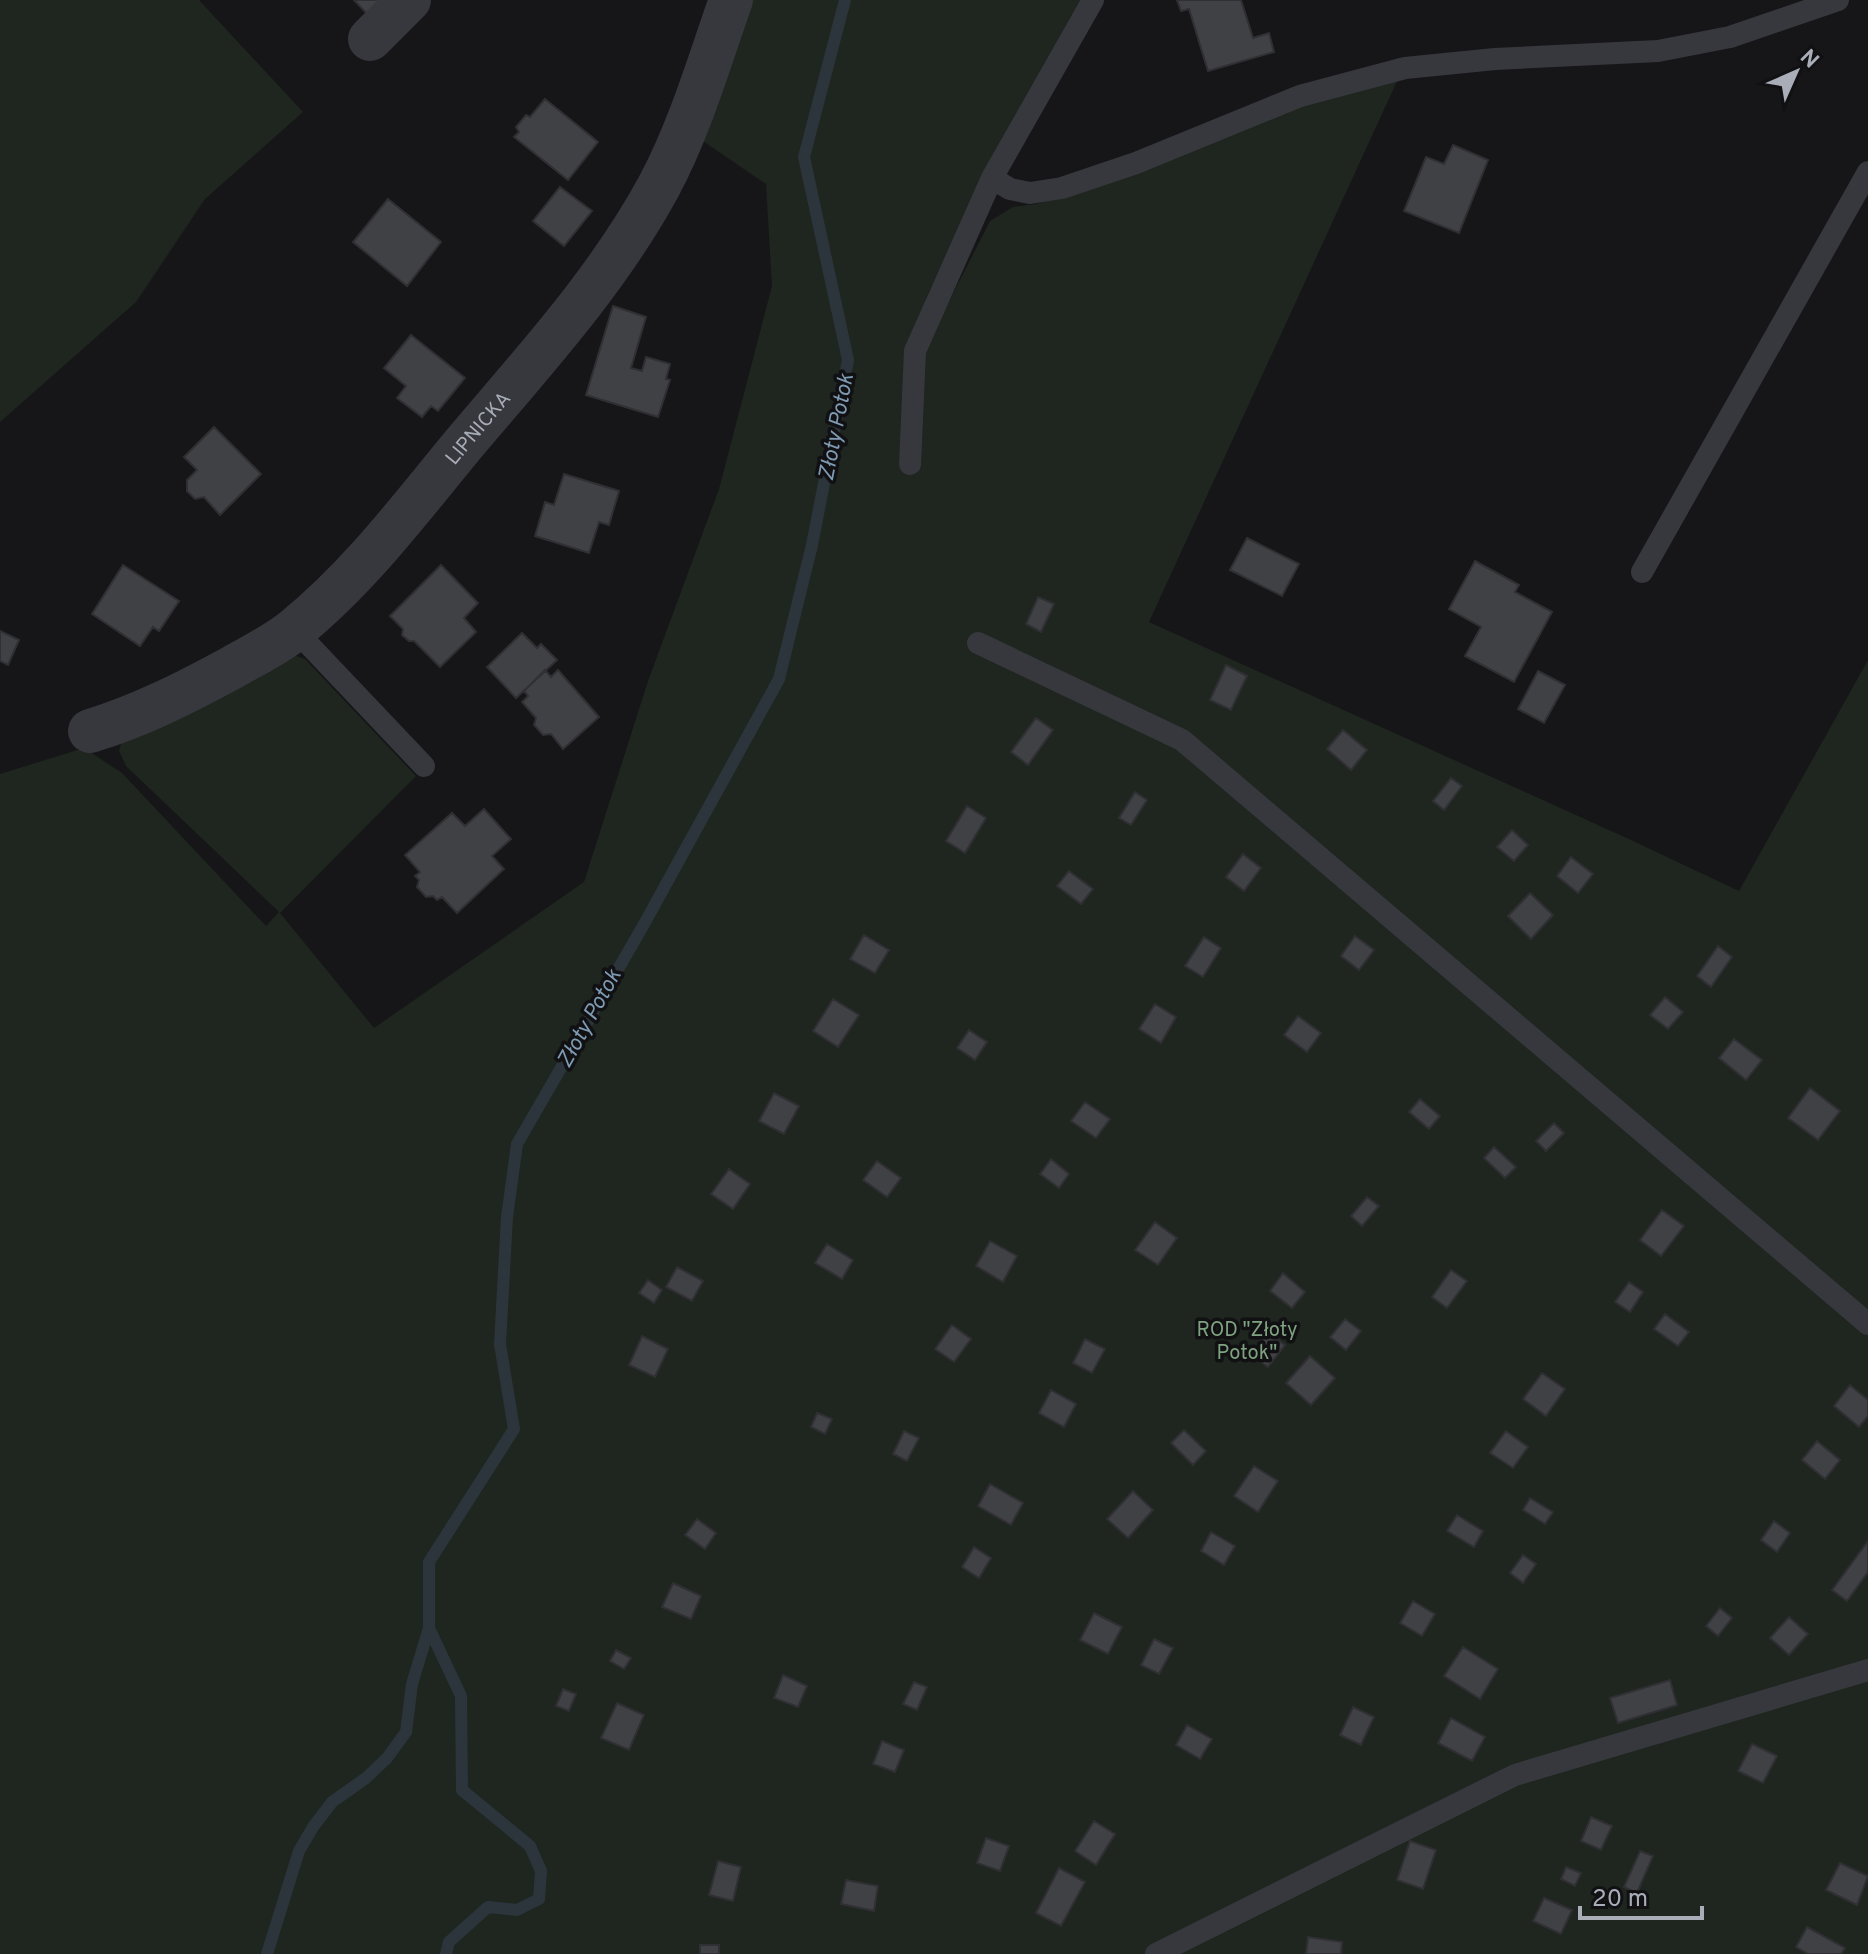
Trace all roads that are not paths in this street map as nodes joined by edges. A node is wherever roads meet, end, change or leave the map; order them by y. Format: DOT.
graph roads {
  1 [pos="409,0"];
  2 [pos="731,0"];
  3 [pos="1093,0"];
  4 [pos="1838,0"];
  5 [pos="370,39"];
  6 [pos="1868,172"];
  7 [pos="992,178"];
  8 [pos="910,464"];
  9 [pos="1642,572"];
  10 [pos="295,630"];
  11 [pos="978,643"];
  12 [pos="90,731"];
  13 [pos="424,766"];
  14 [pos="1868,1324"];
  15 [pos="1868,1670"];
  16 [pos="1156,1954"];
  1 -- 5 [label="street"];
  2 -- 10 [label="street, LIPNICKA"];
  3 -- 7 [label="lane"];
  4 -- 7 [label="lane"];
  6 -- 9 [label="lane"];
  7 -- 8 [label="lane"];
  10 -- 12 [label="street, LIPNICKA"];
  10 -- 13 [label="lane"];
  11 -- 14 [label="lane"];
  15 -- 16 [label="lane"];
}
